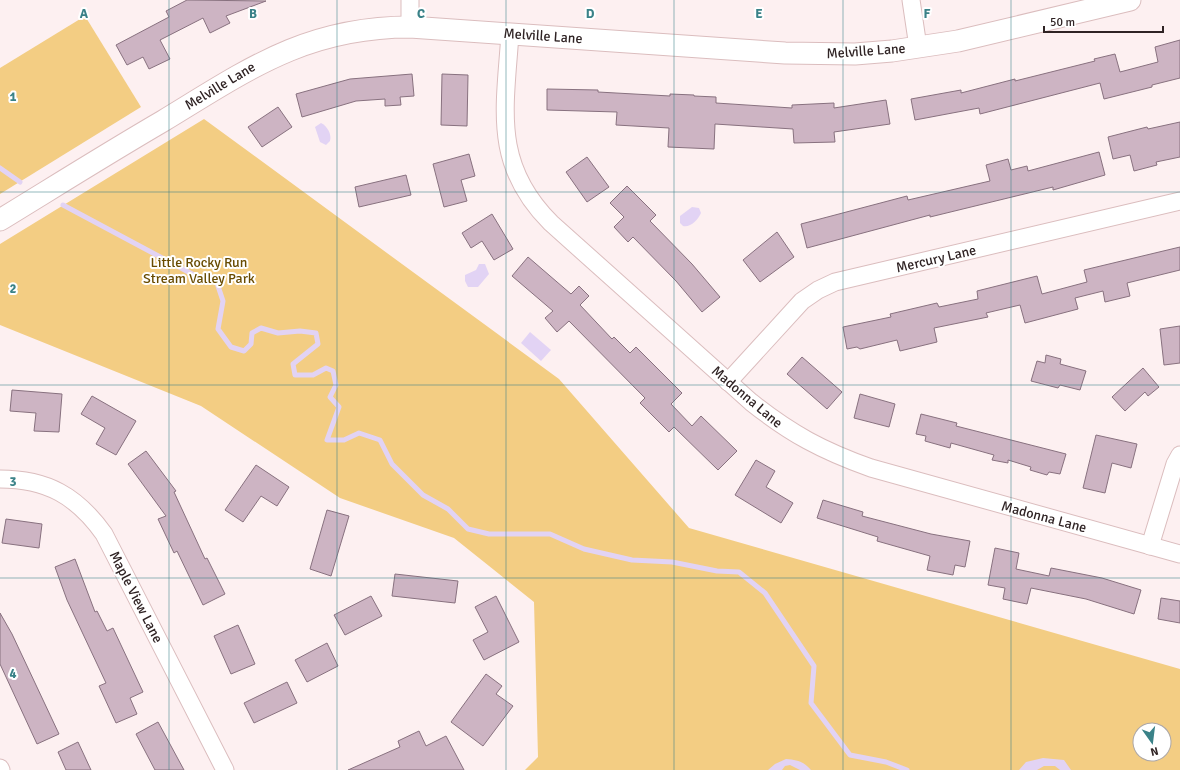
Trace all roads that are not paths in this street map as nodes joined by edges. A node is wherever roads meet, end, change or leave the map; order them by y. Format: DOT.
graph roads {
  1 [pos="410,0"];
  2 [pos="911,0"];
  3 [pos="1130,0"];
  4 [pos="410,27"];
  5 [pos="510,34"];
  6 [pos="918,48"];
  7 [pos="1180,201"];
  8 [pos="0,220"];
  9 [pos="728,382"];
  10 [pos="1180,455"];
  11 [pos="0,479"];
  12 [pos="1150,546"];
  13 [pos="1180,554"];
  14 [pos="225,770"];
  1 -- 4 [label="street"];
  2 -- 6 [label="street"];
  3 -- 6 [label="street, Melville Lane"];
  4 -- 5 [label="street, Melville Lane"];
  4 -- 8 [label="street, Melville Lane"];
  5 -- 6 [label="street, Melville Lane"];
  5 -- 9 [label="street, Madonna Lane"];
  7 -- 9 [label="street, Mercury Lane"];
  9 -- 12 [label="street, Madonna Lane"];
  10 -- 12 [label="street"];
  11 -- 14 [label="street, Maple View Lane"];
  12 -- 13 [label="street, Madonna Lane"];
}
